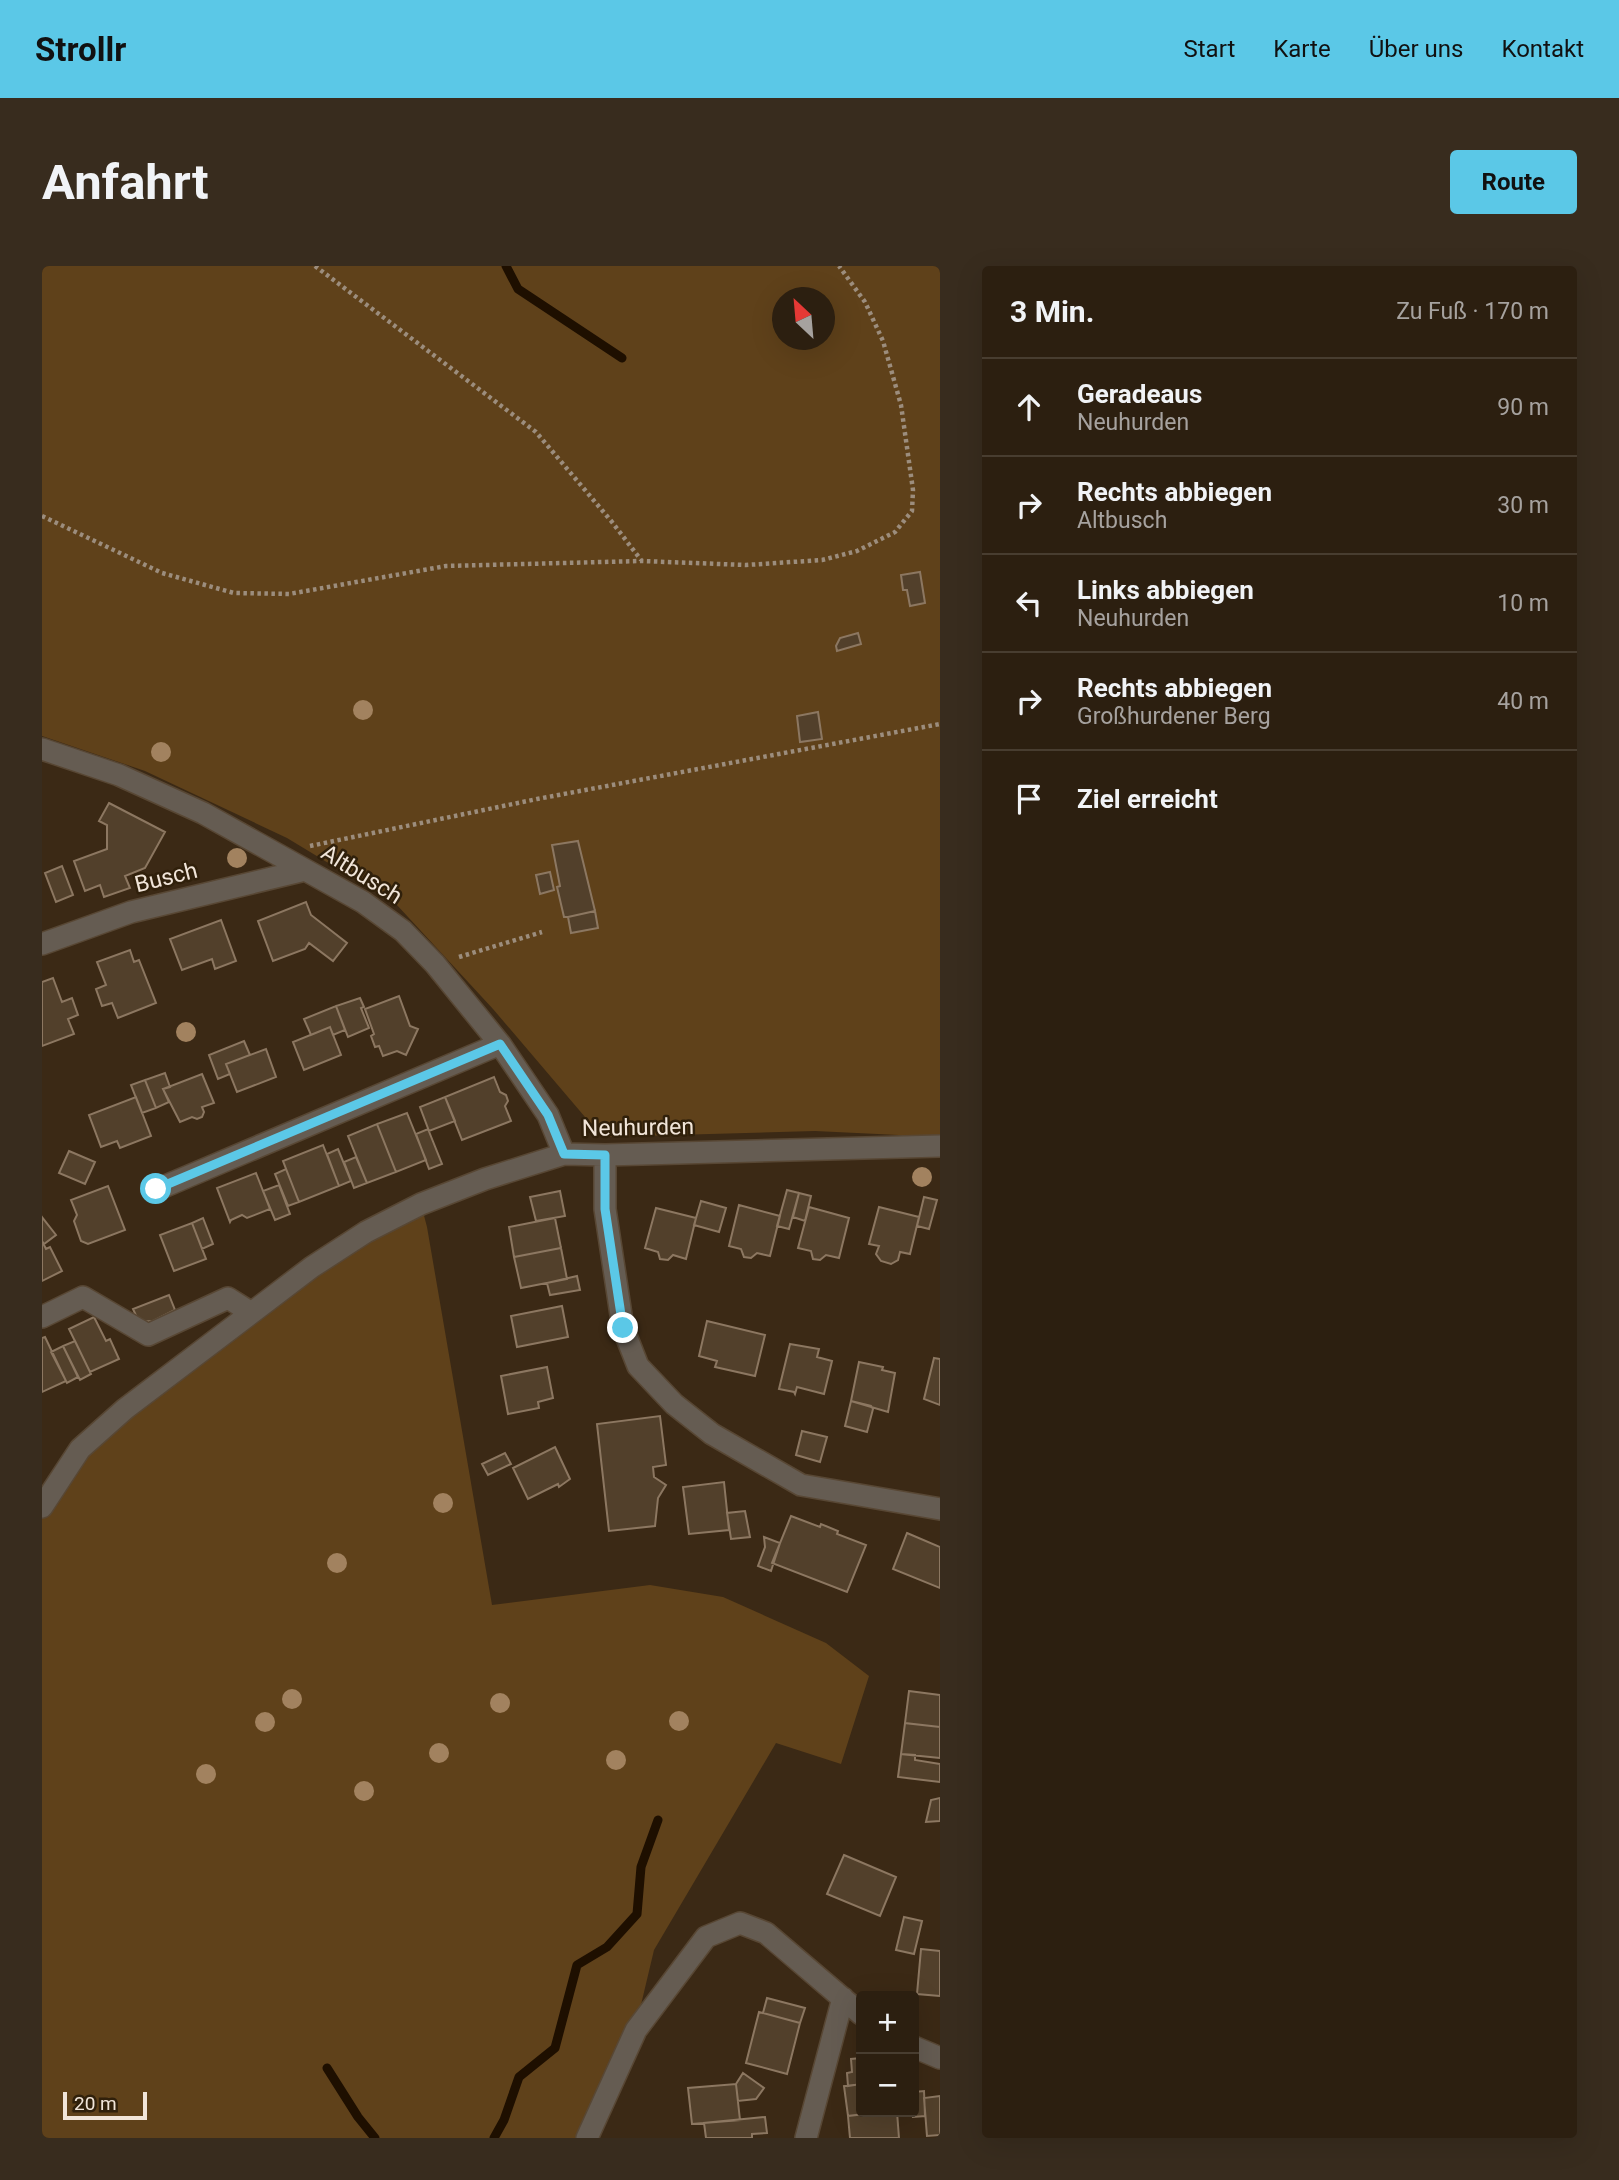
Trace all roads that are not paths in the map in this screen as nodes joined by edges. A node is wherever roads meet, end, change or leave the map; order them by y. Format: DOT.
graph roads {
  1 [pos="42,749"];
  2 [pos="305,870"];
  3 [pos="42,944"];
  4 [pos="500,1044"];
  5 [pos="940,1146"];
  6 [pos="564,1154"];
  7 [pos="605,1155"];
  8 [pos="156,1189"];
  9 [pos="250,1312"];
  10 [pos="42,1317"];
  11 [pos="42,1507"];
  12 [pos="940,1509"];
  13 [pos="843,1998"];
  14 [pos="856,2010"];
  15 [pos="919,2049"];
  16 [pos="940,2058"];
  17 [pos="587,2138"];
  18 [pos="806,2138"];
  1 -- 2 [label="street, Altbusch"];
  2 -- 3 [label="street, Busch"];
  2 -- 4 [label="street, Altbusch"];
  4 -- 6 [label="street, Altbusch"];
  4 -- 8 [label="street"];
  5 -- 7 [label="street, Neuhurden"];
  6 -- 7 [label="street, Neuhurden"];
  6 -- 9 [label="street, Neuhurden"];
  7 -- 12 [label="street"];
  9 -- 10 [label="street"];
  9 -- 11 [label="street, Neuhurden"];
  13 -- 14 [label="street"];
  13 -- 17 [label="street"];
  13 -- 18 [label="street"];
  15 -- 16 [label="street"];
}
